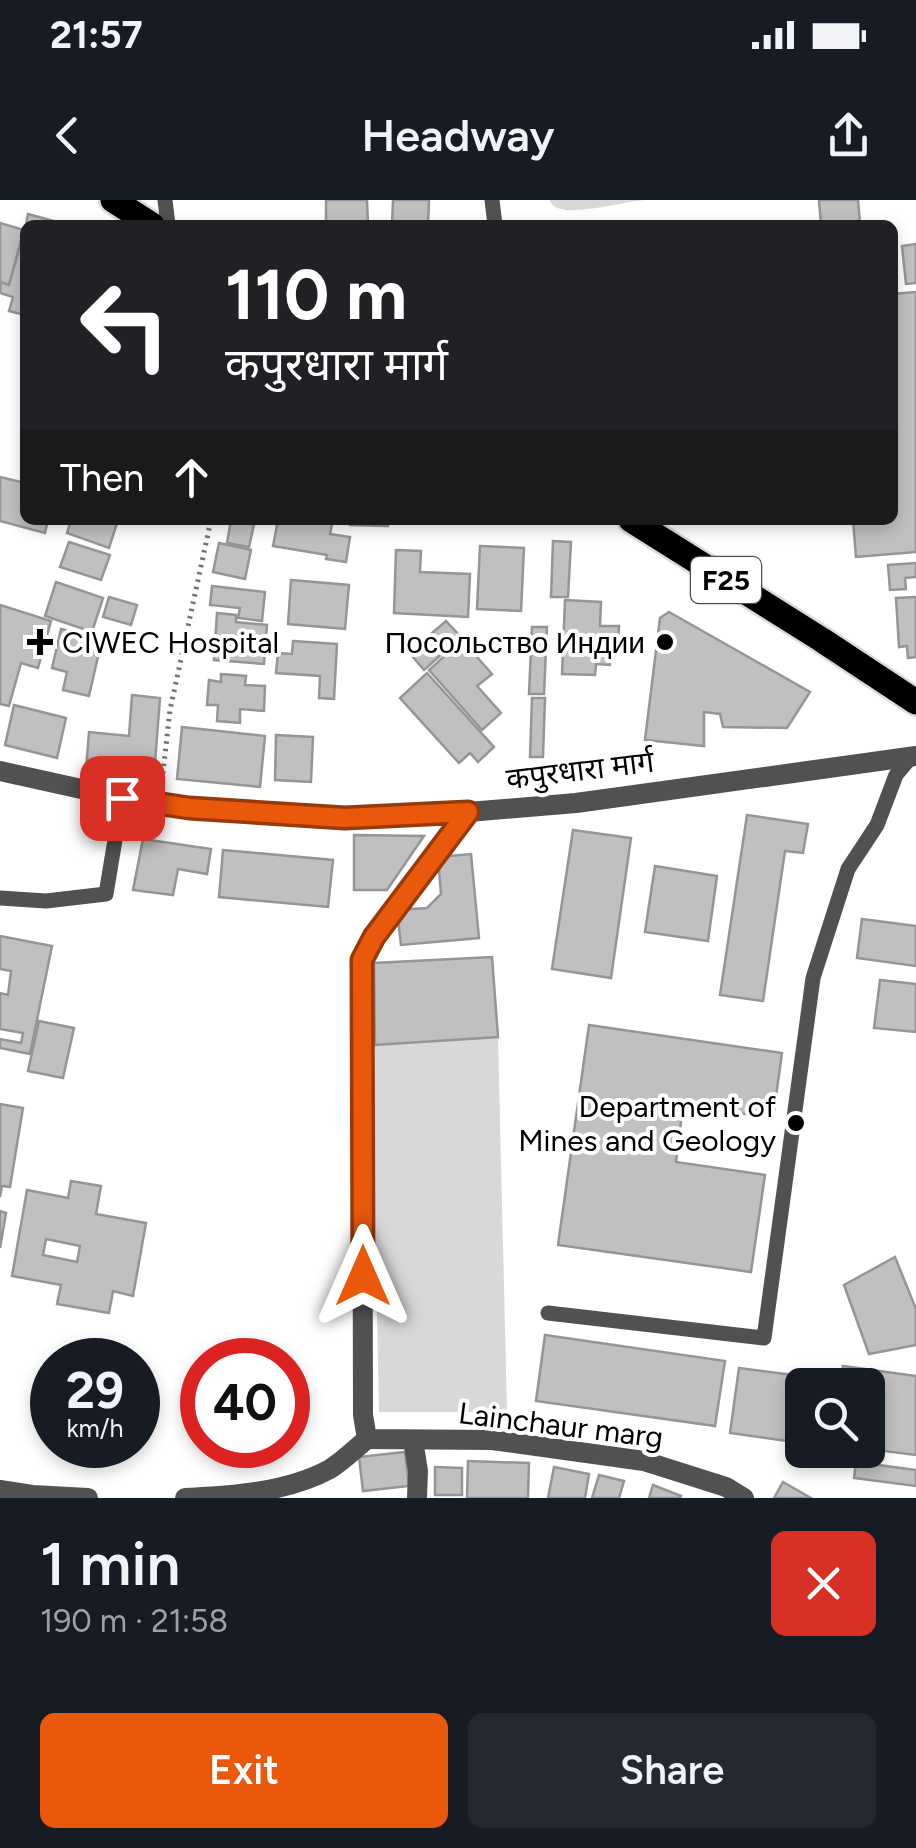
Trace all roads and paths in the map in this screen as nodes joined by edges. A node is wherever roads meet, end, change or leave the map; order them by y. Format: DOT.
graph roads {
  1 [pos="113,200"];
  2 [pos="144,220"];
  3 [pos="209,525"];
  4 [pos="639,525"];
  5 [pos="916,702"];
  6 [pos="913,756"];
  7 [pos="0,772"];
  8 [pos="122,798"];
  9 [pos="160,804"];
  10 [pos="468,812"];
  11 [pos="0,898"];
  12 [pos="548,1313"];
  13 [pos="367,1440"];
  14 [pos="413,1440"];
  15 [pos="0,1490"];
  16 [pos="88,1498"];
  17 [pos="186,1498"];
  18 [pos="417,1498"];
  19 [pos="744,1498"];
  1 -- 2 [label="main road"];
  3 -- 9 [label="path"];
  4 -- 5 [label="main road, F25"];
  6 -- 10 [label="street, कपुरधारा मार्ग"];
  6 -- 12 [label="lane"];
  7 -- 8 [label="street, कपुरधारा मार्ग"];
  8 -- 9 [label="street, कपुरधारा मार्ग"];
  8 -- 11 [label="lane"];
  9 -- 10 [label="street, कपुरधारा मार्ग"];
  10 -- 13 [label="street"];
  13 -- 14 [label="street, Lainchaur marg"];
  13 -- 17 [label="street"];
  14 -- 18 [label="street"];
  14 -- 19 [label="street, Lainchaur marg"];
  15 -- 16 [label="street"];
}
